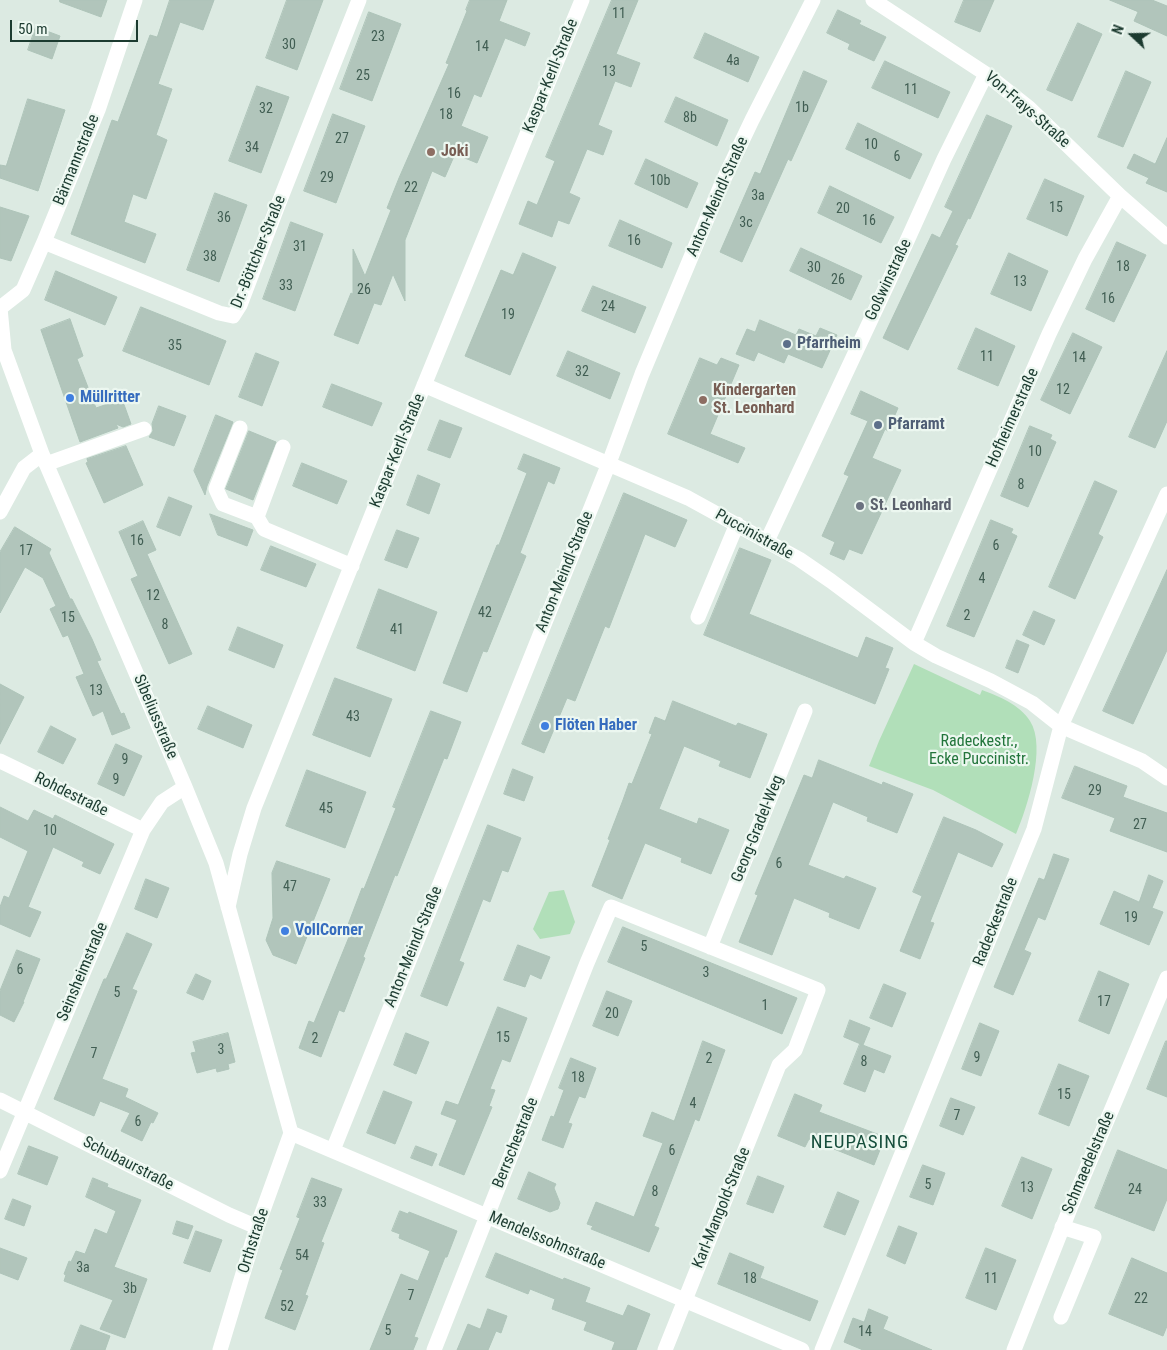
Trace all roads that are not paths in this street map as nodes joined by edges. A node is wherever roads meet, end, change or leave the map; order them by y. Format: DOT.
graph roads {
  1 [pos="135,0"];
  2 [pos="359,0"];
  3 [pos="582,0"];
  4 [pos="813,0"];
  5 [pos="873,0"];
  6 [pos="986,74"];
  7 [pos="1120,196"];
  8 [pos="1167,238"];
  9 [pos="44,242"];
  10 [pos="0,308"];
  11 [pos="424,385"];
  12 [pos="240,428"];
  13 [pos="144,429"];
  14 [pos="283,447"];
  15 [pos="44,459"];
  16 [pos="609,463"];
  17 [pos="1167,494"];
  18 [pos="0,512"];
  19 [pos="257,518"];
  20 [pos="737,524"];
  21 [pos="767,541"];
  22 [pos="352,566"];
  23 [pos="698,617"];
  24 [pos="914,643"];
  25 [pos="805,712"];
  26 [pos="1061,726"];
  27 [pos="0,761"];
  28 [pos="1167,778"];
  29 [pos="185,786"];
  30 [pos="143,830"];
  31 [pos="228,907"];
  32 [pos="710,947"];
  33 [pos="1167,978"];
  34 [pos="0,1100"];
  35 [pos="24,1112"];
  36 [pos="291,1133"];
  37 [pos="333,1150"];
  38 [pos="0,1171"];
  39 [pos="488,1216"];
  40 [pos="257,1227"];
  41 [pos="1062,1227"];
  42 [pos="686,1300"];
  43 [pos="1061,1317"];
  44 [pos="220,1350"];
  45 [pos="434,1350"];
  46 [pos="666,1350"];
  47 [pos="802,1350"];
  48 [pos="822,1350"];
  49 [pos="1014,1350"];
  1 -- 9 [label="street, Bärmannstraße"];
  2 -- 9 [label="street, Dr.-Böttcher-Straße"];
  3 -- 11 [label="street, Kaspar-Kerll-Straße"];
  4 -- 16 [label="street, Anton-Meindl-Straße"];
  5 -- 6 [label="street, Von-Frays-Straße"];
  6 -- 7 [label="street, Von-Frays-Straße"];
  6 -- 21 [label="street, Goßwinstraße"];
  7 -- 8 [label="street, Von-Frays-Straße"];
  7 -- 24 [label="street, Hofheimerstraße"];
  9 -- 10 [label="street, Bärmannstraße"];
  10 -- 15 [label="street, Sibeliusstraße"];
  11 -- 16 [label="street, Puccinistraße"];
  11 -- 22 [label="street, Kaspar-Kerll-Straße"];
  12 -- 19 [label="street"];
  13 -- 15 [label="street"];
  14 -- 19 [label="street"];
  15 -- 18 [label="street"];
  15 -- 29 [label="street, Sibeliusstraße"];
  16 -- 20 [label="street, Puccinistraße"];
  16 -- 37 [label="street, Anton-Meindl-Straße"];
  17 -- 26 [label="street, Radeckestraße"];
  19 -- 22 [label="street"];
  20 -- 21 [label="street, Puccinistraße"];
  20 -- 23 [label="street"];
  21 -- 24 [label="street, Puccinistraße"];
  22 -- 31 [label="street, Kaspar-Kerll-Straße"];
  24 -- 26 [label="street, Puccinistraße"];
  25 -- 32 [label="street, Georg-Gradel-Weg"];
  26 -- 28 [label="street, Puccinistraße"];
  26 -- 48 [label="street, Radeckestraße"];
  27 -- 30 [label="street, Rohdestraße"];
  29 -- 30 [label="street, Seinsheimstraße"];
  29 -- 31 [label="street, Sibeliusstraße"];
  30 -- 35 [label="street, Seinsheimstraße"];
  31 -- 36 [label="street, Sibeliusstraße"];
  32 -- 39 [label="street, Berrschestraße"];
  32 -- 42 [label="street, Karl-Mangold-Straße"];
  33 -- 41 [label="street, Schmaedelstraße"];
  34 -- 35 [label="street, Schubaurstraße"];
  35 -- 38 [label="street, Seinsheimstraße"];
  35 -- 40 [label="street, Schubaurstraße"];
  36 -- 37 [label="street, Mendelssohnstraße"];
  36 -- 40 [label="street, Orthstraße"];
  37 -- 39 [label="street, Mendelssohnstraße"];
  39 -- 42 [label="street, Mendelssohnstraße"];
  39 -- 45 [label="street, Berrschestraße"];
  40 -- 44 [label="street, Orthstraße"];
  41 -- 43 [label="street"];
  41 -- 49 [label="street, Schmaedelstraße"];
  42 -- 46 [label="street, Karl-Mangold-Straße"];
  42 -- 47 [label="street, Mendelssohnstraße"];
}
